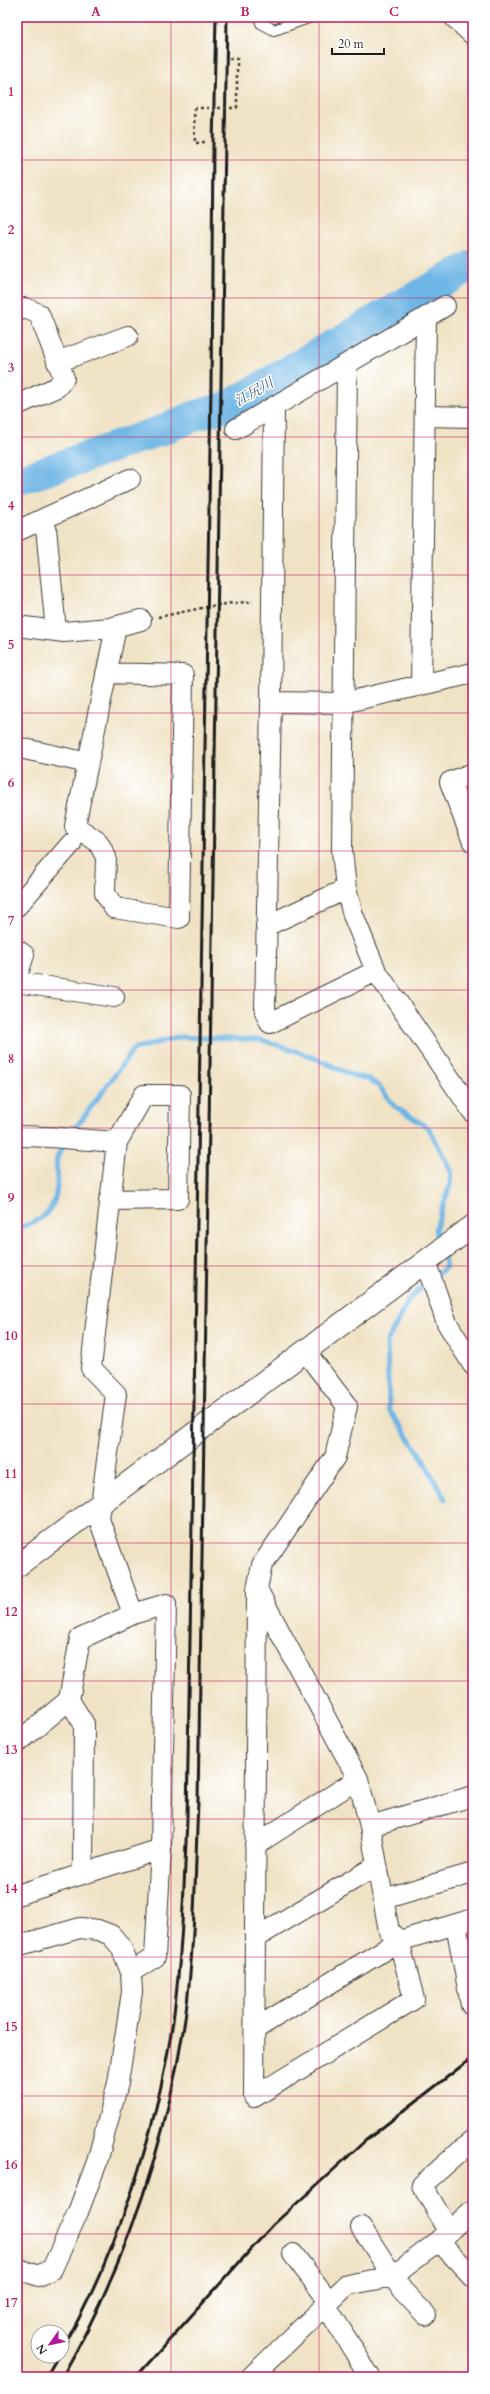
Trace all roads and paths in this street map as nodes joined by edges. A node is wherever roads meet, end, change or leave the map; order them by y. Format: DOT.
graph roads {
  1 [pos="260,17"];
  2 [pos="311,17"];
  3 [pos="454,17"];
  4 [pos="473,35"];
  5 [pos="229,58"];
  6 [pos="206,142"];
  7 [pos="445,306"];
  8 [pos="17,311"];
  9 [pos="426,317"];
  10 [pos="128,336"];
  11 [pos="57,362"];
  12 [pos="347,364"];
  13 [pos="17,405"];
  14 [pos="274,407"];
  15 [pos="425,416"];
  16 [pos="473,417"];
  17 [pos="236,429"];
  18 [pos="130,479"];
  19 [pos="45,518"];
  20 [pos="17,530"];
  21 [pos="272,602"];
  22 [pos="141,620"];
  23 [pos="17,626"];
  24 [pos="116,627"];
  25 [pos="56,631"];
  26 [pos="106,673"];
  27 [pos="473,673"];
  28 [pos="421,685"];
  29 [pos="271,702"];
  30 [pos="343,703"];
  31 [pos="20,748"];
  32 [pos="88,763"];
  33 [pos="473,773"];
  34 [pos="473,842"];
  35 [pos="72,844"];
  36 [pos="346,889"];
  37 [pos="17,906"];
  38 [pos="266,926"];
  39 [pos="17,950"];
  40 [pos="376,971"];
  41 [pos="19,983"];
  42 [pos="114,997"];
  43 [pos="473,1112"];
  44 [pos="17,1136"];
  45 [pos="117,1142"];
  46 [pos="109,1200"];
  47 [pos="473,1226"];
  48 [pos="425,1261"];
  49 [pos="305,1350"];
  50 [pos="473,1364"];
  51 [pos="100,1503"];
  52 [pos="17,1566"];
  53 [pos="257,1589"];
  54 [pos="133,1614"];
  55 [pos="69,1700"];
  56 [pos="17,1743"];
  57 [pos="358,1779"];
  58 [pos="473,1796"];
  59 [pos="370,1826"];
  60 [pos="255,1845"];
  61 [pos="161,1849"];
  62 [pos="376,1866"];
  63 [pos="473,1873"];
  64 [pos="83,1874"];
  65 [pos="17,1895"];
  66 [pos="383,1899"];
  67 [pos="464,1921"];
  68 [pos="255,1938"];
  69 [pos="399,1941"];
  70 [pos="17,1946"];
  71 [pos="131,1972"];
  72 [pos="471,2005"];
  73 [pos="255,2029"];
  74 [pos="472,2141"];
  75 [pos="473,2210"];
  76 [pos="361,2227"];
  77 [pos="444,2236"];
  78 [pos="293,2254"];
  79 [pos="17,2268"];
  80 [pos="393,2276"];
  81 [pos="473,2277"];
  82 [pos="327,2303"];
  83 [pos="426,2315"];
  84 [pos="251,2377"];
  85 [pos="370,2377"];
  1 -- 2 [label="lane"];
  3 -- 4 [label="street"];
  5 -- 6 [label="path, bridge"];
  7 -- 9 [label="street"];
  8 -- 11 [label="street"];
  9 -- 12 [label="street"];
  9 -- 15 [label="street"];
  10 -- 11 [label="street"];
  11 -- 13 [label="street"];
  12 -- 14 [label="street"];
  12 -- 30 [label="street"];
  14 -- 17 [label="street"];
  14 -- 21 [label="street"];
  15 -- 16 [label="street"];
  15 -- 28 [label="street"];
  18 -- 19 [label="street"];
  19 -- 20 [label="street"];
  19 -- 25 [label="street"];
  21 -- 22 [label="path"];
  21 -- 29 [label="street"];
  22 -- 24 [label="street"];
  23 -- 25 [label="street"];
  24 -- 25 [label="street"];
  24 -- 26 [label="street"];
  26 -- 32 [label="street"];
  26 -- 32 [label="street"];
  27 -- 28 [label="street"];
  28 -- 30 [label="street"];
  29 -- 30 [label="street"];
  29 -- 38 [label="street"];
  30 -- 36 [label="street"];
  31 -- 32 [label="street"];
  33 -- 34 [label="street"];
  35 -- 37 [label="street"];
  36 -- 38 [label="street"];
  36 -- 40 [label="street"];
  38 -- 40 [label="street"];
  39 -- 41 [label="street"];
  40 -- 43 [label="street"];
  41 -- 42 [label="street"];
  44 -- 45 [label="street"];
  45 -- 46 [label="street"];
  45 -- 46 [label="street"];
  46 -- 51 [label="street"];
  47 -- 48 [label="street"];
  48 -- 49 [label="street"];
  48 -- 50 [label="street"];
  49 -- 51 [label="street"];
  49 -- 53 [label="street"];
  51 -- 52 [label="street"];
  51 -- 54 [label="street"];
  53 -- 57 [label="street"];
  53 -- 60 [label="street"];
  54 -- 55 [label="street"];
  54 -- 61 [label="street"];
  55 -- 56 [label="street"];
  55 -- 64 [label="street"];
  57 -- 59 [label="street"];
  57 -- 60 [label="street"];
  58 -- 59 [label="street"];
  59 -- 62 [label="street"];
  60 -- 68 [label="street"];
  61 -- 64 [label="street"];
  61 -- 71 [label="street"];
  62 -- 66 [label="street"];
  62 -- 68 [label="street"];
  63 -- 66 [label="street"];
  64 -- 65 [label="street"];
  66 -- 69 [label="street"];
  67 -- 69 [label="street"];
  67 -- 72 [label="street"];
  68 -- 73 [label="street"];
  69 -- 73 [label="street"];
  69 -- 73 [label="street"];
  70 -- 71 [label="street"];
  71 -- 79 [label="street"];
  74 -- 77 [label="street"];
  75 -- 77 [label="street"];
  76 -- 80 [label="street"];
  77 -- 80 [label="street"];
  77 -- 81 [label="street"];
  78 -- 82 [label="street"];
  80 -- 82 [label="street"];
  80 -- 83 [label="street"];
  82 -- 84 [label="street"];
  82 -- 85 [label="street"];
}
